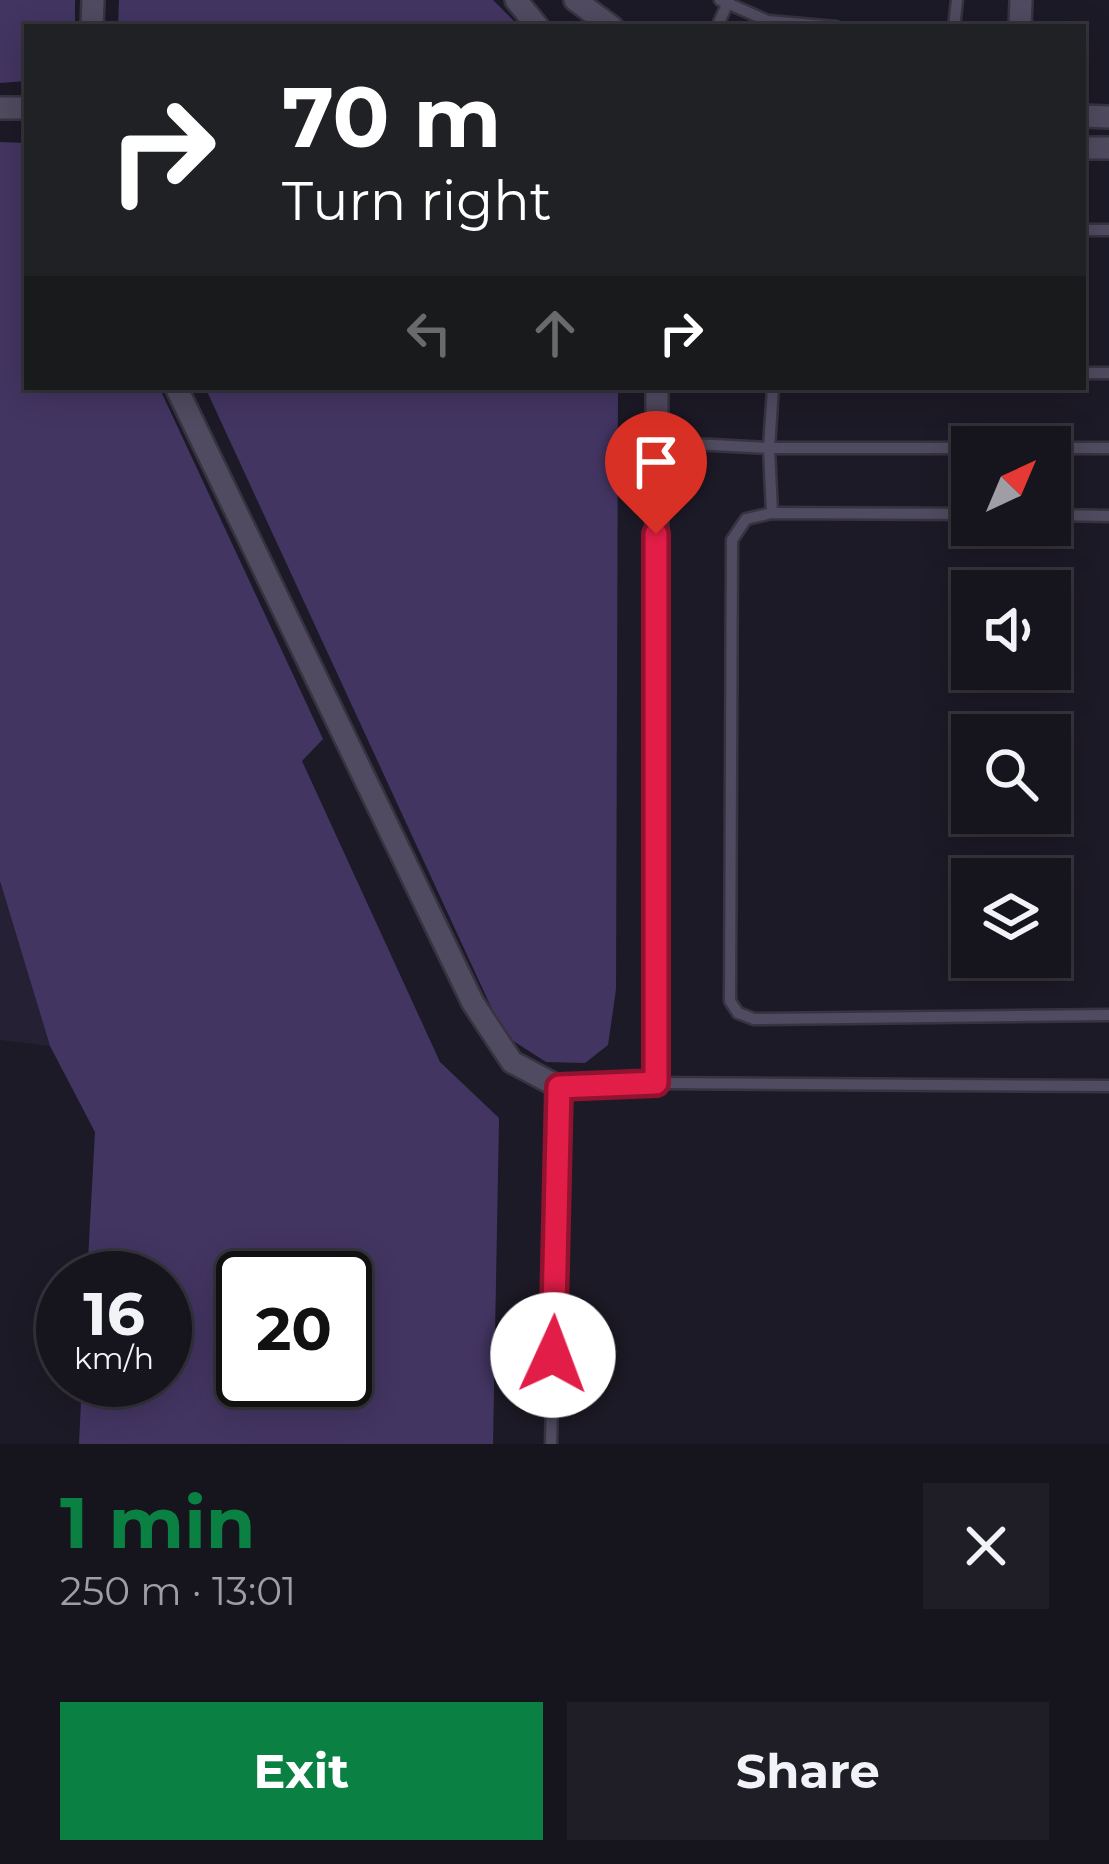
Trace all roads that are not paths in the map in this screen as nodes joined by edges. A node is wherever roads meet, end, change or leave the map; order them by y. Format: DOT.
graph roads {
  1 [pos="516,0"];
  2 [pos="575,0"];
  3 [pos="726,1"];
  4 [pos="536,24"];
  5 [pos="608,24"];
  6 [pos="802,24"];
  7 [pos="177,390"];
  8 [pos="657,390"];
  9 [pos="773,390"];
  10 [pos="656,442"];
  11 [pos="769,448"];
  12 [pos="951,448"];
  13 [pos="1071,448"];
  14 [pos="1109,448"];
  15 [pos="772,513"];
  16 [pos="951,514"];
  17 [pos="1071,515"];
  18 [pos="1109,516"];
  19 [pos="1109,1015"];
  20 [pos="656,1083"];
  21 [pos="1109,1086"];
  22 [pos="559,1087"];
  23 [pos="550,1444"];
  1 -- 4 [label="street"];
  2 -- 5 [label="street"];
  3 -- 6 [label="lane"];
  7 -- 22 [label="street"];
  8 -- 10 [label="street"];
  9 -- 11 [label="lane"];
  10 -- 11 [label="lane"];
  10 -- 20 [label="street"];
  11 -- 12 [label="lane"];
  11 -- 15 [label="lane"];
  13 -- 14 [label="lane"];
  15 -- 16 [label="lane"];
  15 -- 19 [label="lane"];
  17 -- 18 [label="lane"];
  20 -- 21 [label="lane"];
  20 -- 22 [label="street"];
  22 -- 23 [label="lane"];
}
